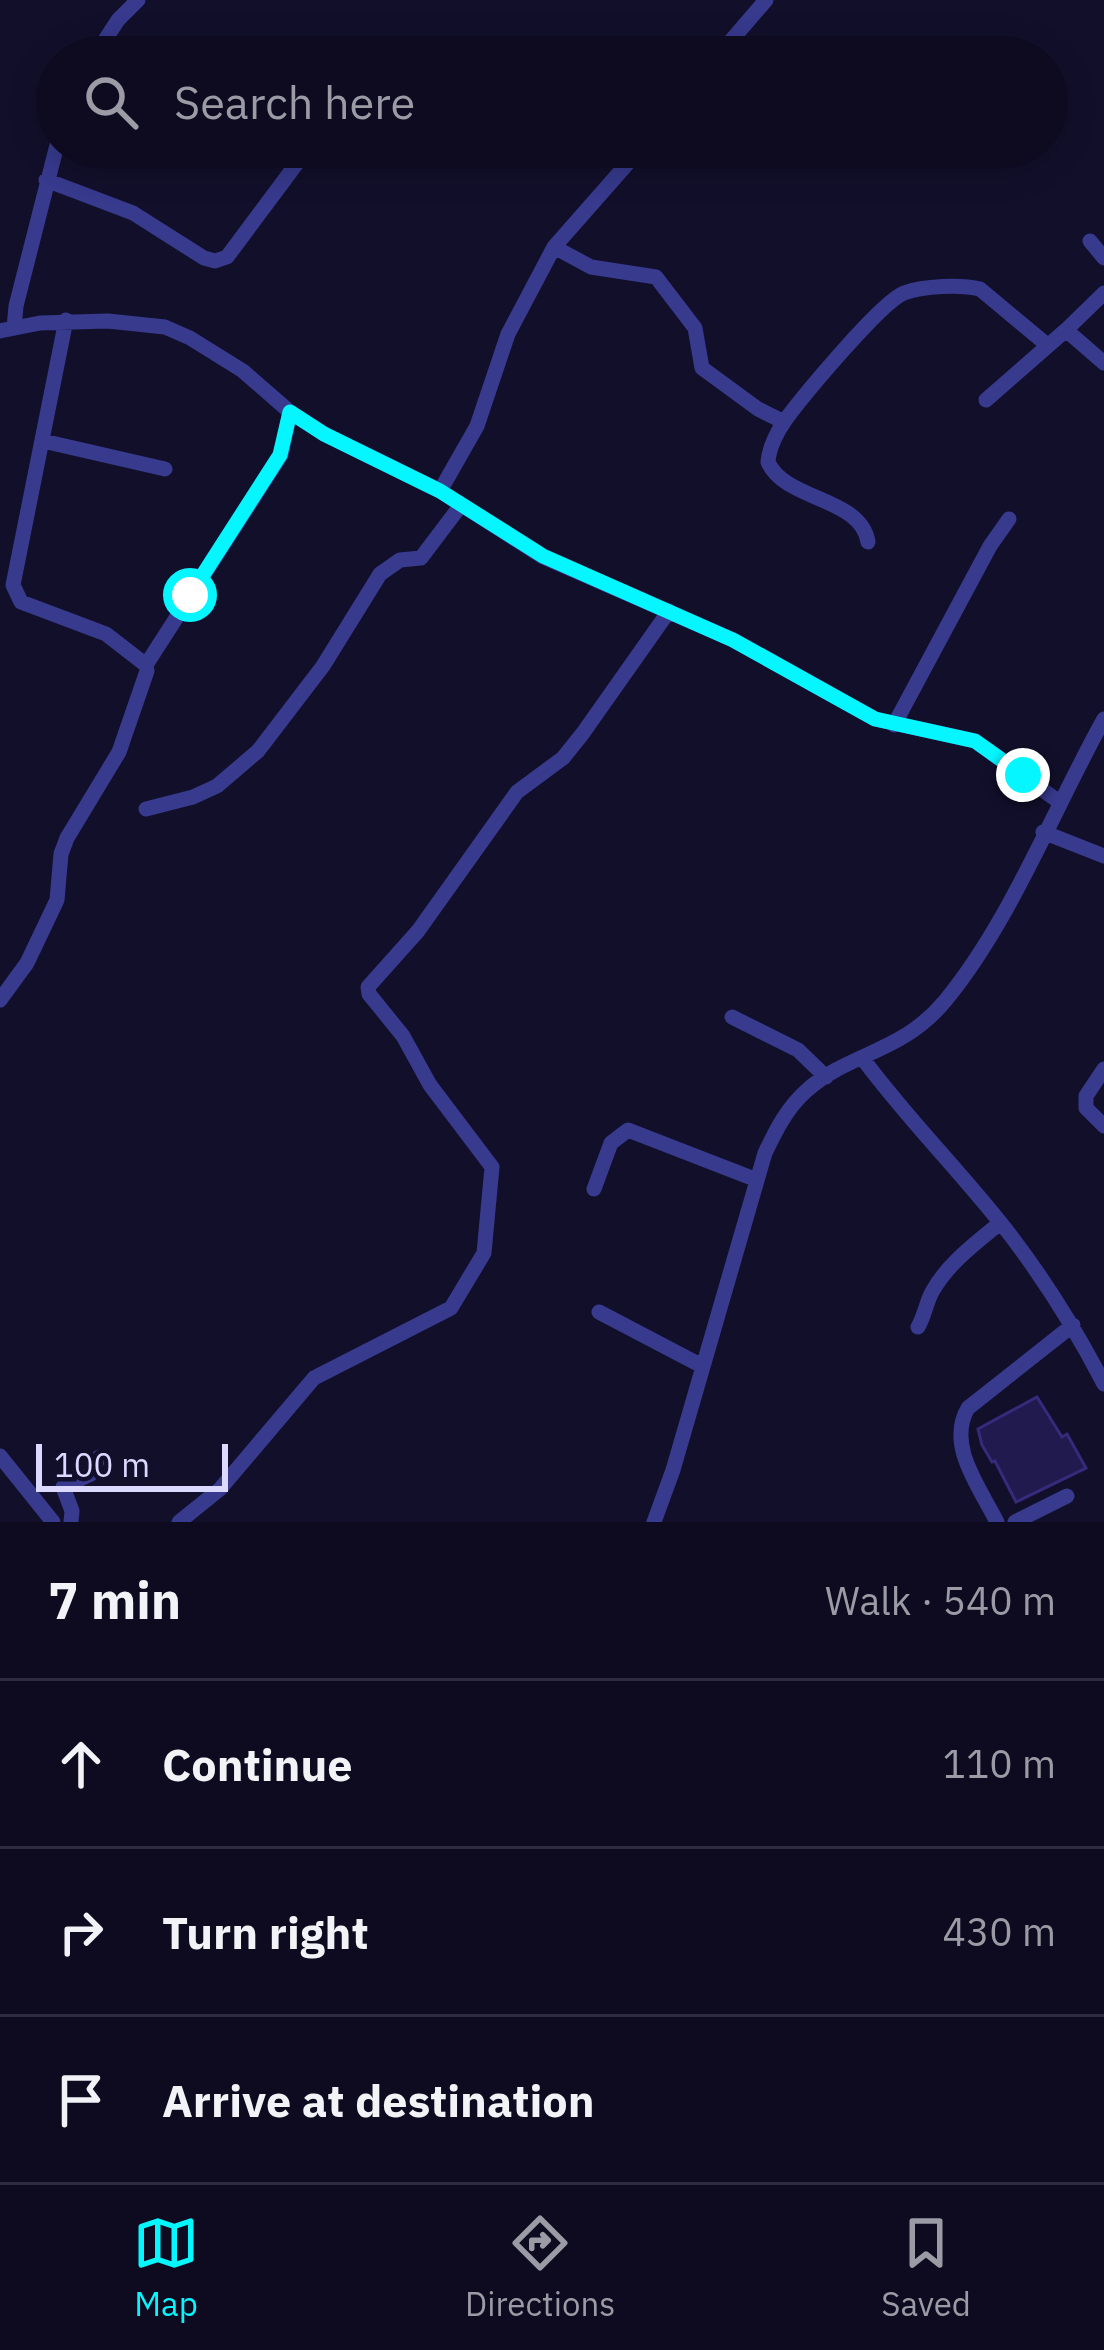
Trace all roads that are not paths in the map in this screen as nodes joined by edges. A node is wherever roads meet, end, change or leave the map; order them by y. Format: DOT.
graph roads {
  1 [pos="766,0"];
  2 [pos="136,1"];
  3 [pos="108,36"];
  4 [pos="735,36"];
  5 [pos="50,168"];
  6 [pos="293,168"];
  7 [pos="624,168"];
  8 [pos="46,180"];
  9 [pos="1090,241"];
  10 [pos="554,247"];
  11 [pos="1104,258"];
  12 [pos="1104,293"];
  13 [pos="66,320"];
  14 [pos="7,330"];
  15 [pos="1066,330"];
  16 [pos="1046,344"];
  17 [pos="1104,364"];
  18 [pos="986,400"];
  19 [pos="290,412"];
  20 [pos="784,422"];
  21 [pos="43,441"];
  22 [pos="165,469"];
  23 [pos="440,491"];
  24 [pos="461,505"];
  25 [pos="1009,520"];
  26 [pos="868,542"];
  27 [pos="669,611"];
  28 [pos="146,665"];
  29 [pos="1104,719"];
  30 [pos="893,725"];
  31 [pos="1058,802"];
  32 [pos="146,809"];
  33 [pos="1043,832"];
  34 [pos="1104,856"];
  35 [pos="0,1000"];
  36 [pos="732,1017"];
  37 [pos="863,1059"];
  38 [pos="1104,1069"];
  39 [pos="826,1077"];
  40 [pos="1104,1126"];
  41 [pos="758,1180"];
  42 [pos="595,1189"];
  43 [pos="1000,1222"];
  44 [pos="599,1312"];
  45 [pos="1072,1325"];
  46 [pos="918,1328"];
  47 [pos="702,1366"];
  48 [pos="1104,1384"];
  49 [pos="0,1456"];
  50 [pos="99,1456"];
  51 [pos="1067,1496"];
  52 [pos="53,1522"];
  53 [pos="71,1522"];
  54 [pos="179,1522"];
  55 [pos="654,1522"];
  56 [pos="997,1522"];
  57 [pos="1015,1522"];
  1 -- 4 [label="street"];
  2 -- 3 [label="street"];
  5 -- 8 [label="street"];
  6 -- 8 [label="street"];
  7 -- 10 [label="street"];
  8 -- 14 [label="street"];
  9 -- 11 [label="street"];
  10 -- 20 [label="street"];
  10 -- 23 [label="street"];
  12 -- 15 [label="street"];
  13 -- 14 [label="street"];
  13 -- 19 [label="street"];
  13 -- 21 [label="street"];
  15 -- 16 [label="street"];
  15 -- 17 [label="street"];
  16 -- 18 [label="street"];
  16 -- 20 [label="street"];
  19 -- 23 [label="street"];
  19 -- 28 [label="street"];
  20 -- 26 [label="street"];
  21 -- 22 [label="street"];
  21 -- 28 [label="street"];
  23 -- 24 [label="street"];
  24 -- 27 [label="street"];
  24 -- 32 [label="street"];
  25 -- 30 [label="street"];
  27 -- 30 [label="street"];
  27 -- 54 [label="street"];
  28 -- 35 [label="street"];
  29 -- 31 [label="street"];
  30 -- 31 [label="street"];
  31 -- 33 [label="street"];
  33 -- 34 [label="street"];
  33 -- 37 [label="street"];
  36 -- 39 [label="street"];
  37 -- 39 [label="street"];
  37 -- 43 [label="street"];
  38 -- 40 [label="street"];
  39 -- 41 [label="street"];
  41 -- 42 [label="street"];
  41 -- 47 [label="street"];
  43 -- 45 [label="street"];
  43 -- 46 [label="street"];
  44 -- 47 [label="street"];
  45 -- 48 [label="street"];
  45 -- 56 [label="street"];
  47 -- 55 [label="street"];
  49 -- 52 [label="street"];
  50 -- 53 [label="street"];
  51 -- 57 [label="street"];
}
